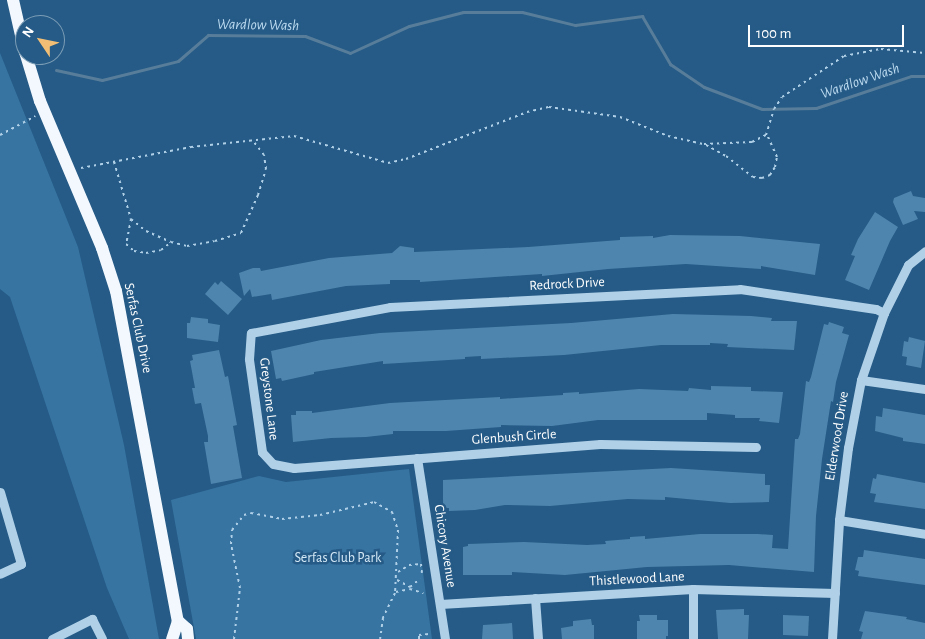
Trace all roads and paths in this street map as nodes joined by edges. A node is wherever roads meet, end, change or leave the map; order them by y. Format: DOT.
graph roads {
  1 [pos="13,0"];
  2 [pos="16,15"];
  3 [pos="925,53"];
  4 [pos="29,65"];
  5 [pos="44,111"];
  6 [pos="766,134"];
  7 [pos="0,135"];
  8 [pos="254,141"];
  9 [pos="704,144"];
  10 [pos="114,162"];
  11 [pos="69,170"];
  12 [pos="131,219"];
  13 [pos="171,242"];
  14 [pos="924,252"];
  15 [pos="884,313"];
  16 [pos="251,333"];
  17 [pos="861,380"];
  18 [pos="925,389"];
  19 [pos="756,447"];
  20 [pos="417,458"];
  21 [pos="274,464"];
  22 [pos="0,492"];
  23 [pos="839,520"];
  24 [pos="925,534"];
  25 [pos="398,572"];
  26 [pos="0,574"];
  27 [pos="422,574"];
  28 [pos="420,579"];
  29 [pos="397,580"];
  30 [pos="410,588"];
  31 [pos="693,589"];
  32 [pos="395,592"];
  33 [pos="835,593"];
  34 [pos="422,594"];
  35 [pos="535,598"];
  36 [pos="440,604"];
  37 [pos="178,621"];
  38 [pos="429,634"];
  39 [pos="52,639"];
  40 [pos="102,639"];
  41 [pos="172,639"];
  42 [pos="188,639"];
  43 [pos="234,639"];
  44 [pos="380,639"];
  45 [pos="419,639"];
  46 [pos="445,639"];
  47 [pos="538,639"];
  48 [pos="694,639"];
  49 [pos="832,639"];
  1 -- 2 [label="main road, Serfas Club Drive"];
  3 -- 6 [label="path"];
  4 -- 5 [label="main road, Serfas Club Drive"];
  5 -- 7 [label="path"];
  5 -- 11 [label="main road, Serfas Club Drive"];
  6 -- 9 [label="path"];
  6 -- 9 [label="path"];
  8 -- 9 [label="path"];
  8 -- 10 [label="path"];
  8 -- 13 [label="path"];
  10 -- 11 [label="path"];
  10 -- 12 [label="path"];
  11 -- 37 [label="main road, Serfas Club Drive"];
  12 -- 13 [label="path"];
  12 -- 13 [label="path"];
  14 -- 15 [label="street, Elderwood Drive"];
  15 -- 16 [label="street, Redrock Drive"];
  15 -- 17 [label="street, Elderwood Drive"];
  16 -- 21 [label="street, Greystone Lane"];
  17 -- 18 [label="street"];
  17 -- 23 [label="street, Elderwood Drive"];
  19 -- 20 [label="street, Glenbush Circle"];
  20 -- 21 [label="street, Glenbush Circle"];
  20 -- 36 [label="street, Chicory Avenue"];
  22 -- 26 [label="street"];
  23 -- 24 [label="street"];
  23 -- 33 [label="street, Elderwood Drive"];
  25 -- 27 [label="path"];
  25 -- 29 [label="path"];
  25 -- 43 [label="path"];
  28 -- 30 [label="path"];
  29 -- 30 [label="path"];
  29 -- 32 [label="path"];
  30 -- 32 [label="path"];
  30 -- 34 [label="path"];
  31 -- 33 [label="street, Thistlewood Lane"];
  31 -- 35 [label="street, Thistlewood Lane"];
  31 -- 48 [label="street"];
  32 -- 44 [label="path"];
  33 -- 49 [label="street, Elderwood Drive"];
  35 -- 36 [label="street, Thistlewood Lane"];
  35 -- 47 [label="street"];
  36 -- 46 [label="street, Chicory Avenue"];
  37 -- 41 [label="main road, Serfas Club Drive"];
  37 -- 42 [label="main road, Serfas Club Drive"];
  38 -- 45 [label="path"];
  39 -- 40 [label="street"];
}
